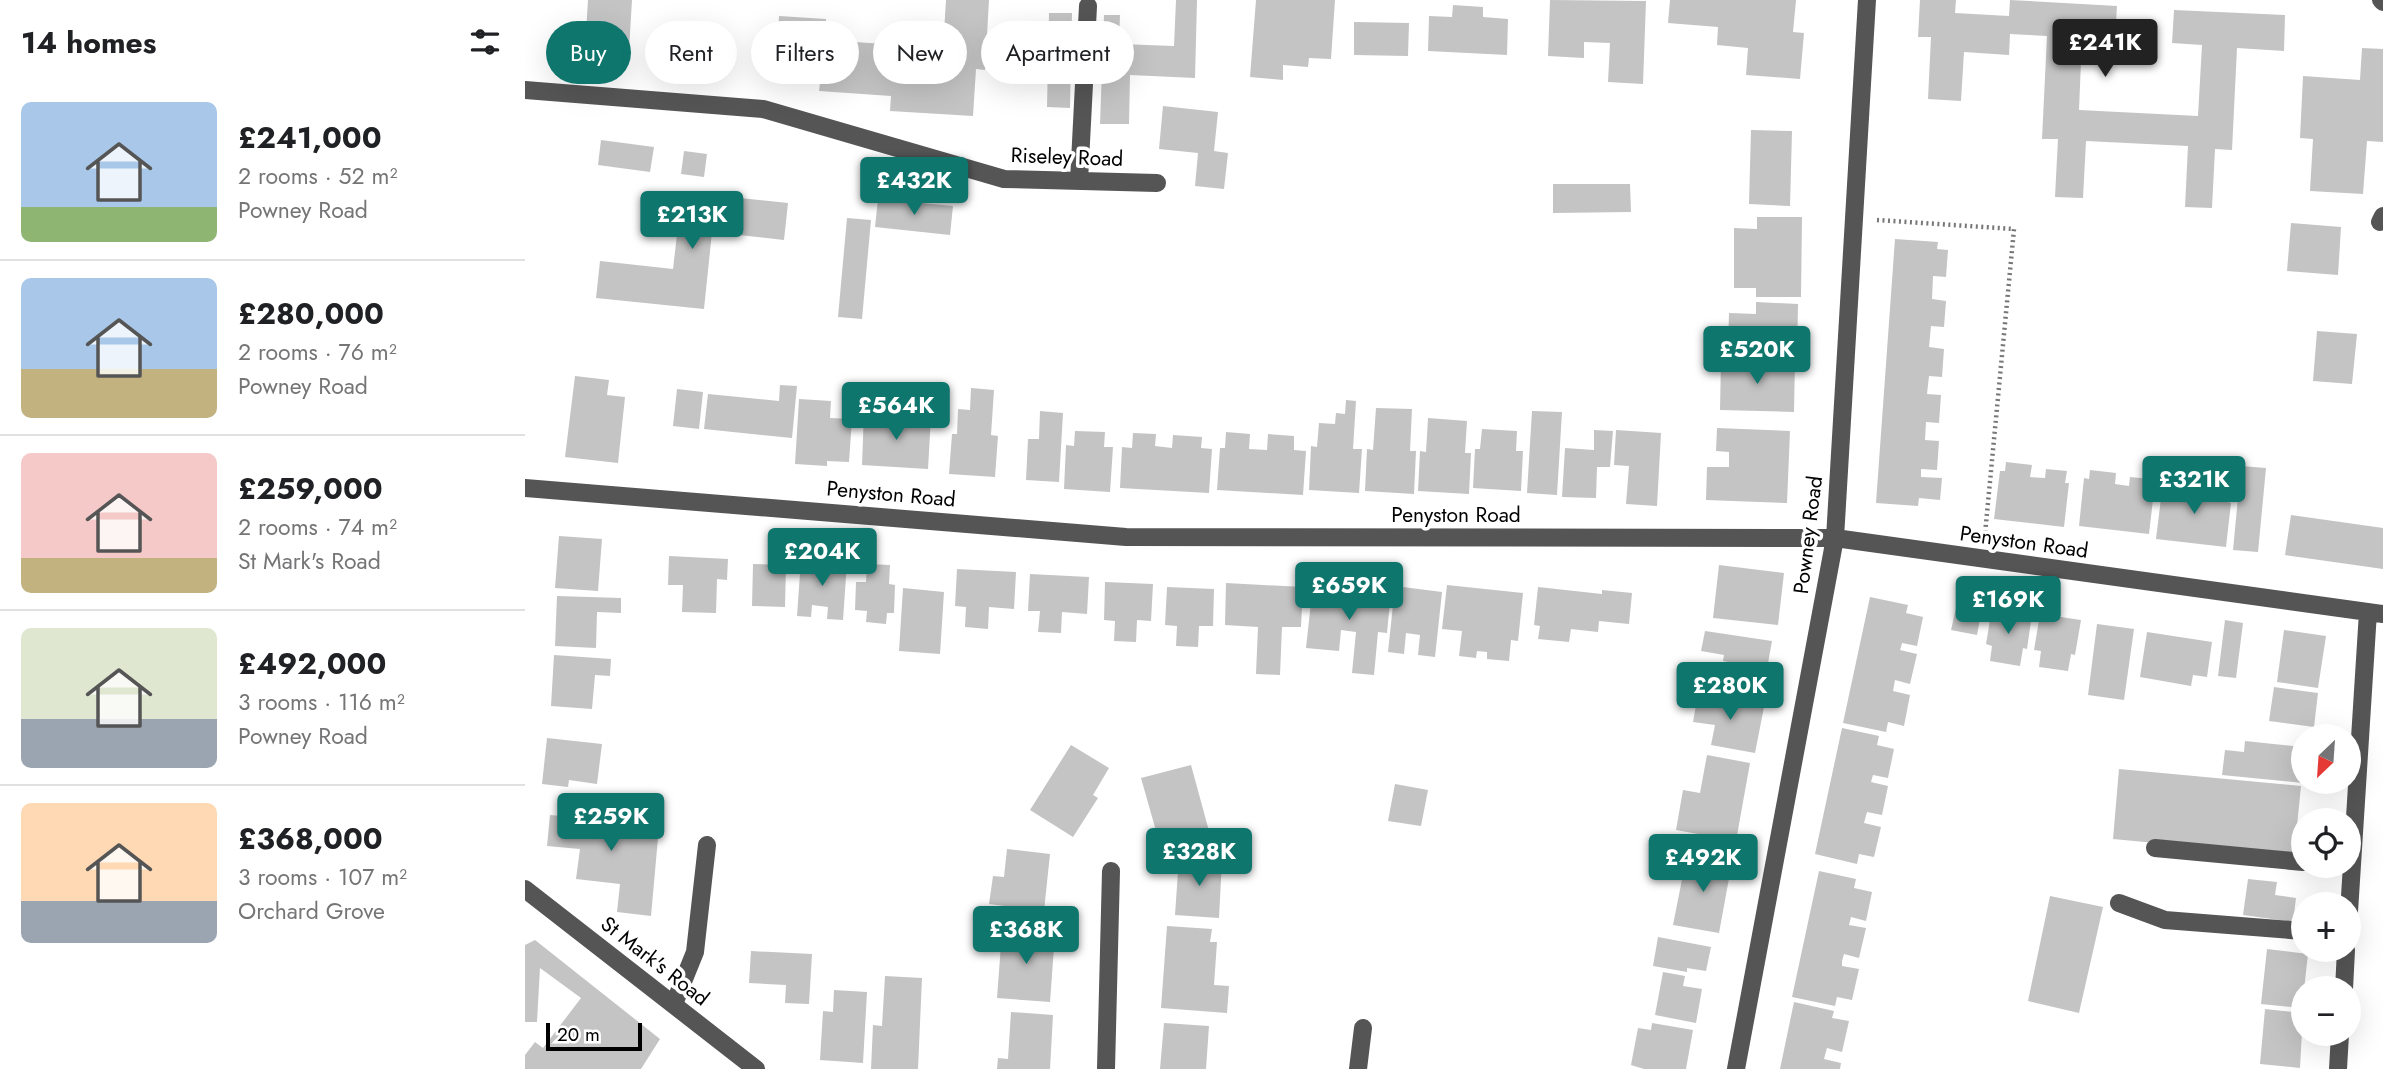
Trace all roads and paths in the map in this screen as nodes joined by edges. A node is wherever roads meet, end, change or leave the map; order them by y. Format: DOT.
graph roads {
  1 [pos="1867,0"];
  2 [pos="1088,6"];
  3 [pos="525,90"];
  4 [pos="1079,181"];
  5 [pos="1157,183"];
  6 [pos="1854,218"];
  7 [pos="525,488"];
  8 [pos="1835,538"];
  9 [pos="1983,559"];
  10 [pos="2375,613"];
  11 [pos="2353,808"];
  12 [pos="707,845"];
  13 [pos="2155,848"];
  14 [pos="2291,861"];
  15 [pos="1111,871"];
  16 [pos="525,889"];
  17 [pos="2119,903"];
  18 [pos="2291,930"];
  19 [pos="674,1004"];
  20 [pos="1363,1028"];
  21 [pos="2339,1046"];
  22 [pos="756,1069"];
  23 [pos="1106,1069"];
  24 [pos="1358,1069"];
  25 [pos="1736,1069"];
  26 [pos="2338,1069"];
  1 -- 6 [label="street, Powney Road"];
  2 -- 4 [label="street"];
  3 -- 4 [label="street, Riseley Road"];
  4 -- 5 [label="street, Riseley Road"];
  6 -- 8 [label="street, Powney Road"];
  6 -- 9 [label="path"];
  7 -- 8 [label="street, Penyston Road"];
  8 -- 9 [label="street, Penyston Road"];
  8 -- 25 [label="street, Powney Road"];
  9 -- 10 [label="street, Penyston Road"];
  10 -- 11 [label="street"];
  12 -- 19 [label="street"];
  13 -- 14 [label="street"];
  15 -- 23 [label="street"];
  16 -- 19 [label="street, St Mark's Road"];
  17 -- 18 [label="street"];
  19 -- 22 [label="street, St Mark's Road"];
  20 -- 24 [label="street"];
  21 -- 26 [label="street"];
}
